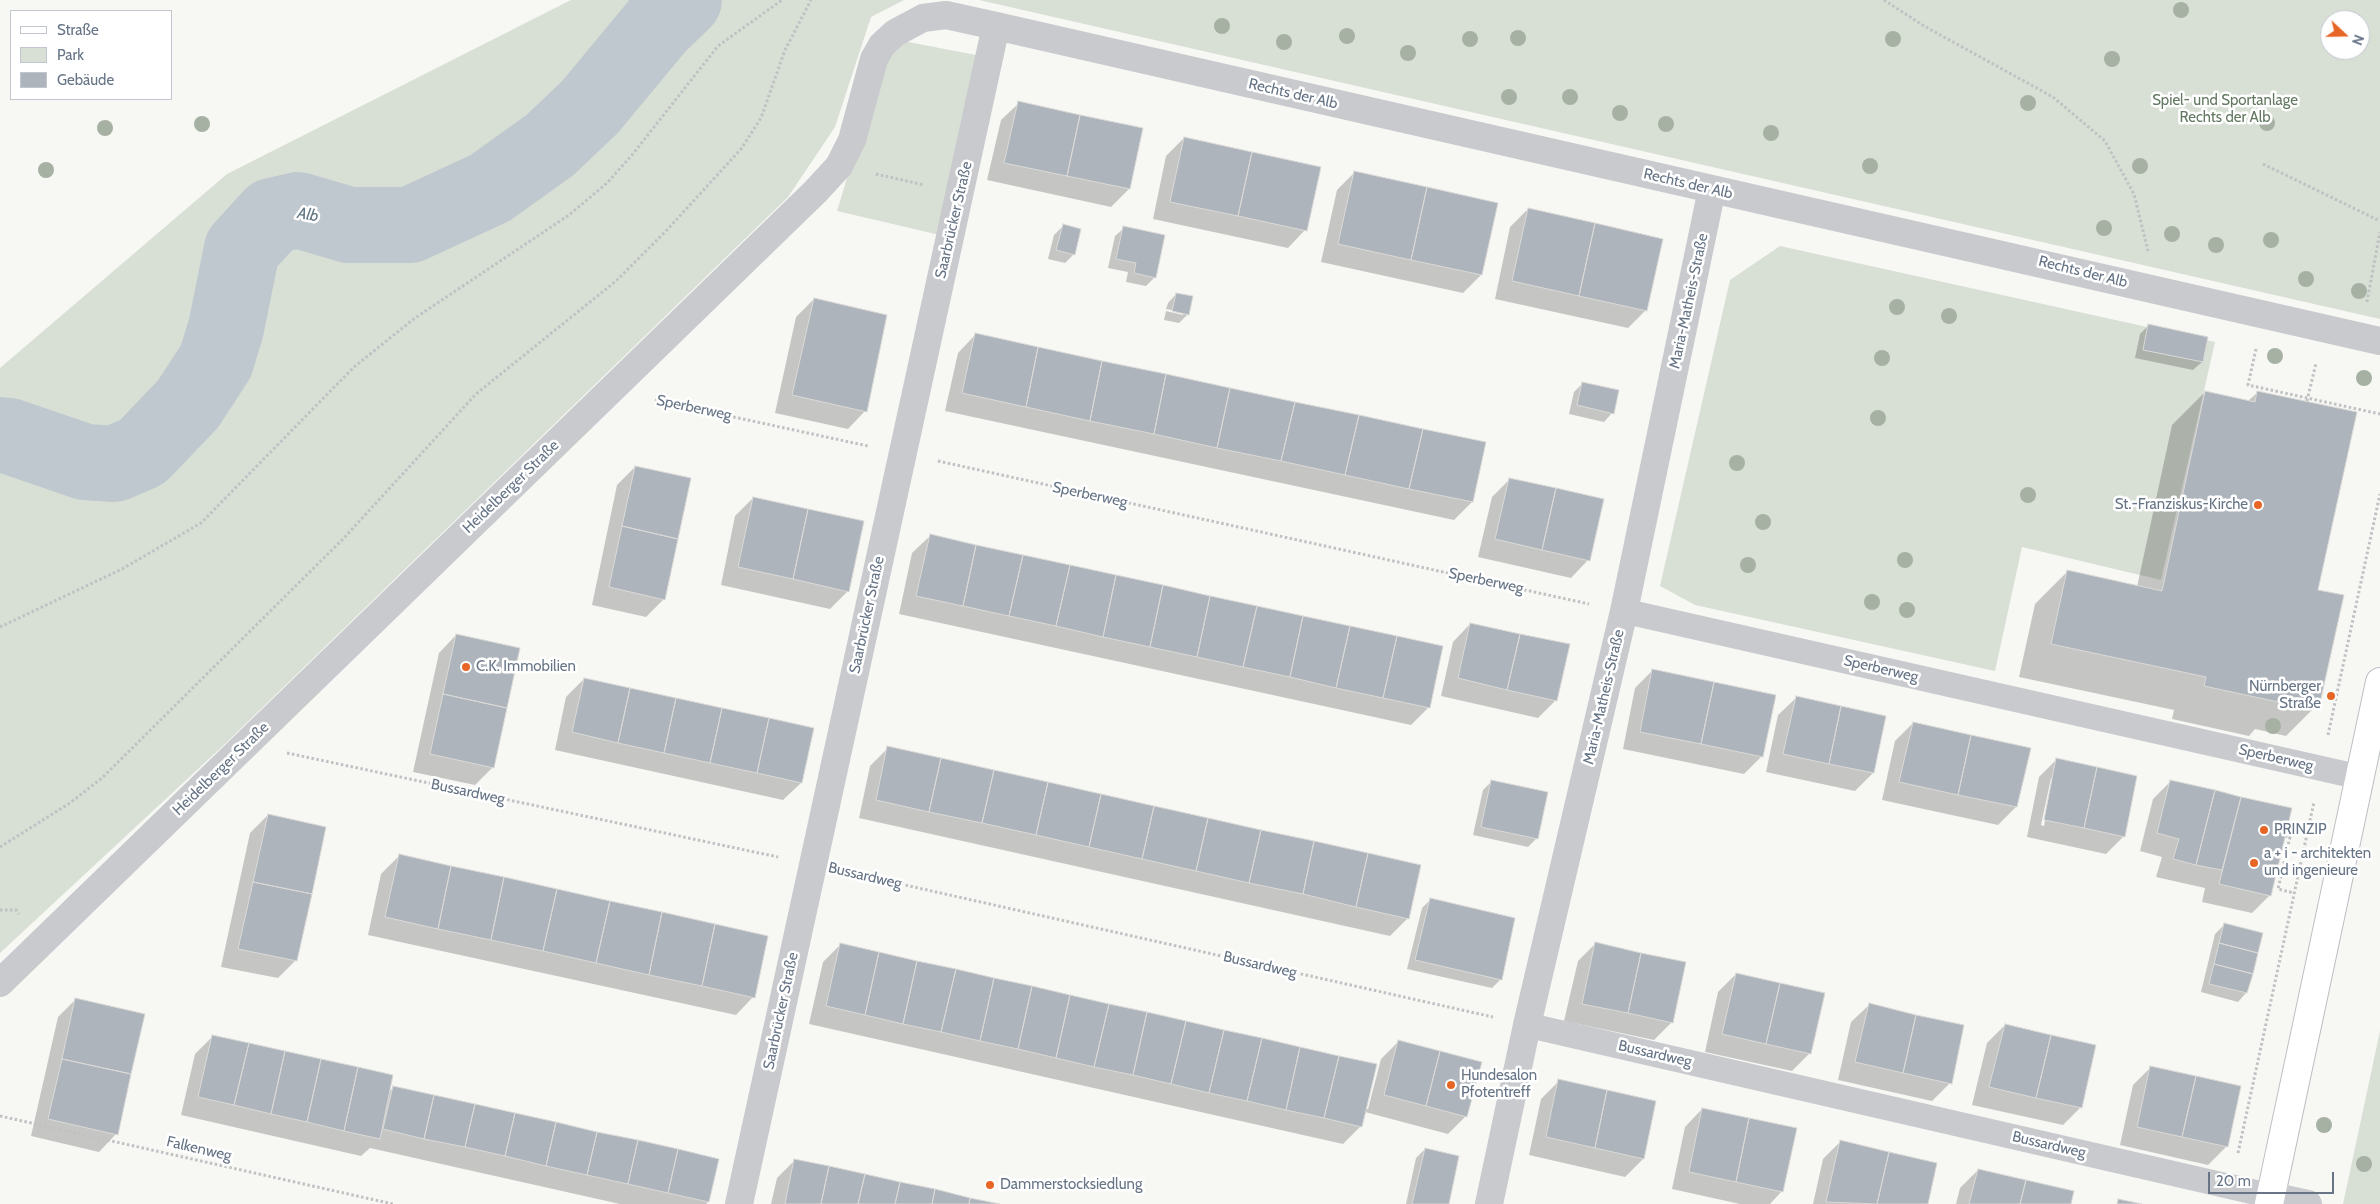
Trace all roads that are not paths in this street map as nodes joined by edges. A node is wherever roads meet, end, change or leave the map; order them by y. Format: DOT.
graph roads {
  1 [pos="996,26"];
  2 [pos="1712,189"];
  3 [pos="2369,338"];
  4 [pos="1624,611"];
  5 [pos="2380,682"];
  6 [pos="2359,777"];
  7 [pos="0,983"];
  8 [pos="1528,1025"];
  9 [pos="2270,1200"];
  10 [pos="738,1204"];
  11 [pos="1489,1204"];
  12 [pos="2308,1204"];
  1 -- 2 [label="street, Rechts der Alb"];
  1 -- 7 [label="street, Heidelberger Straße"];
  1 -- 10 [label="street, Saarbrücker Straße"];
  2 -- 3 [label="street, Rechts der Alb"];
  2 -- 4 [label="street, Maria-Matheis-Straße"];
  4 -- 6 [label="lane, Sperberweg"];
  4 -- 8 [label="street, Maria-Matheis-Straße"];
  5 -- 6 [label="street"];
  6 -- 9 [label="street"];
  8 -- 9 [label="lane, Bussardweg"];
  8 -- 11 [label="street, Maria-Matheis-Straße"];
  9 -- 12 [label="street"];
}
